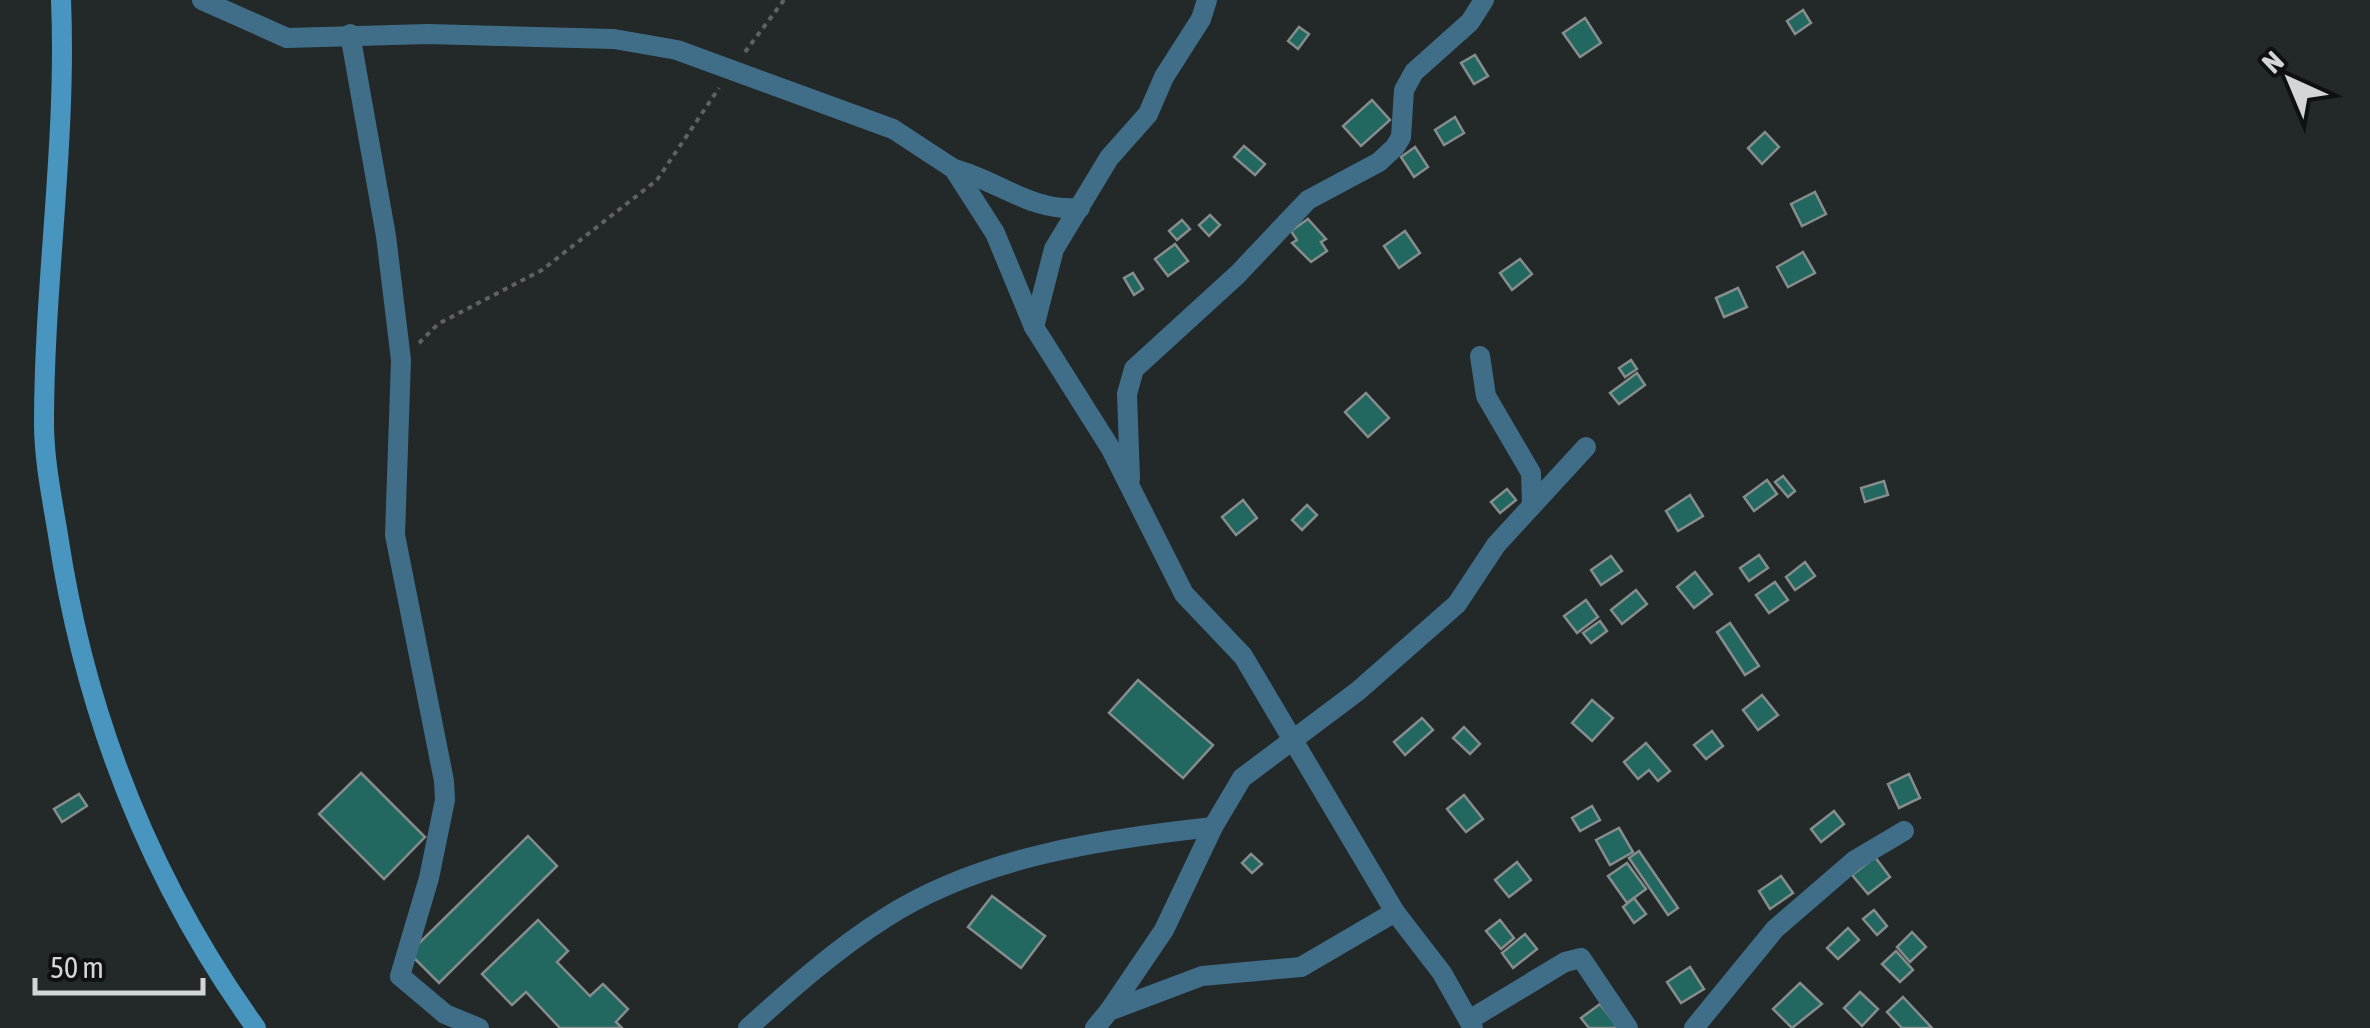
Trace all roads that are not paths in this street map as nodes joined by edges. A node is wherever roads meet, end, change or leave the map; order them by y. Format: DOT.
graph roads {
  1 [pos="62,0"];
  2 [pos="202,0"];
  3 [pos="1207,0"];
  4 [pos="1484,0"];
  5 [pos="350,34"];
  6 [pos="954,168"];
  7 [pos="1080,208"];
  8 [pos="1034,327"];
  9 [pos="1480,356"];
  10 [pos="1586,447"];
  11 [pos="1130,487"];
  12 [pos="1532,504"];
  13 [pos="1296,739"];
  14 [pos="1213,827"];
  15 [pos="1904,831"];
  16 [pos="1395,912"];
  17 [pos="1109,1010"];
  18 [pos="1471,1024"];
  19 [pos="256,1028"];
  20 [pos="479,1028"];
  21 [pos="748,1028"];
  22 [pos="1095,1028"];
  23 [pos="1628,1028"];
  24 [pos="1694,1028"];
  1 -- 19 [label="main road"];
  2 -- 5 [label="street"];
  3 -- 7 [label="street"];
  4 -- 11 [label="street"];
  5 -- 6 [label="street"];
  5 -- 20 [label="street"];
  6 -- 7 [label="street"];
  6 -- 8 [label="street"];
  7 -- 8 [label="street"];
  8 -- 11 [label="street"];
  9 -- 12 [label="street"];
  10 -- 12 [label="street"];
  11 -- 13 [label="street"];
  12 -- 13 [label="street"];
  13 -- 14 [label="street"];
  13 -- 16 [label="street"];
  14 -- 17 [label="street"];
  14 -- 21 [label="street"];
  15 -- 24 [label="street"];
  16 -- 17 [label="street"];
  16 -- 18 [label="street"];
  17 -- 22 [label="street"];
  18 -- 23 [label="street"];
}
